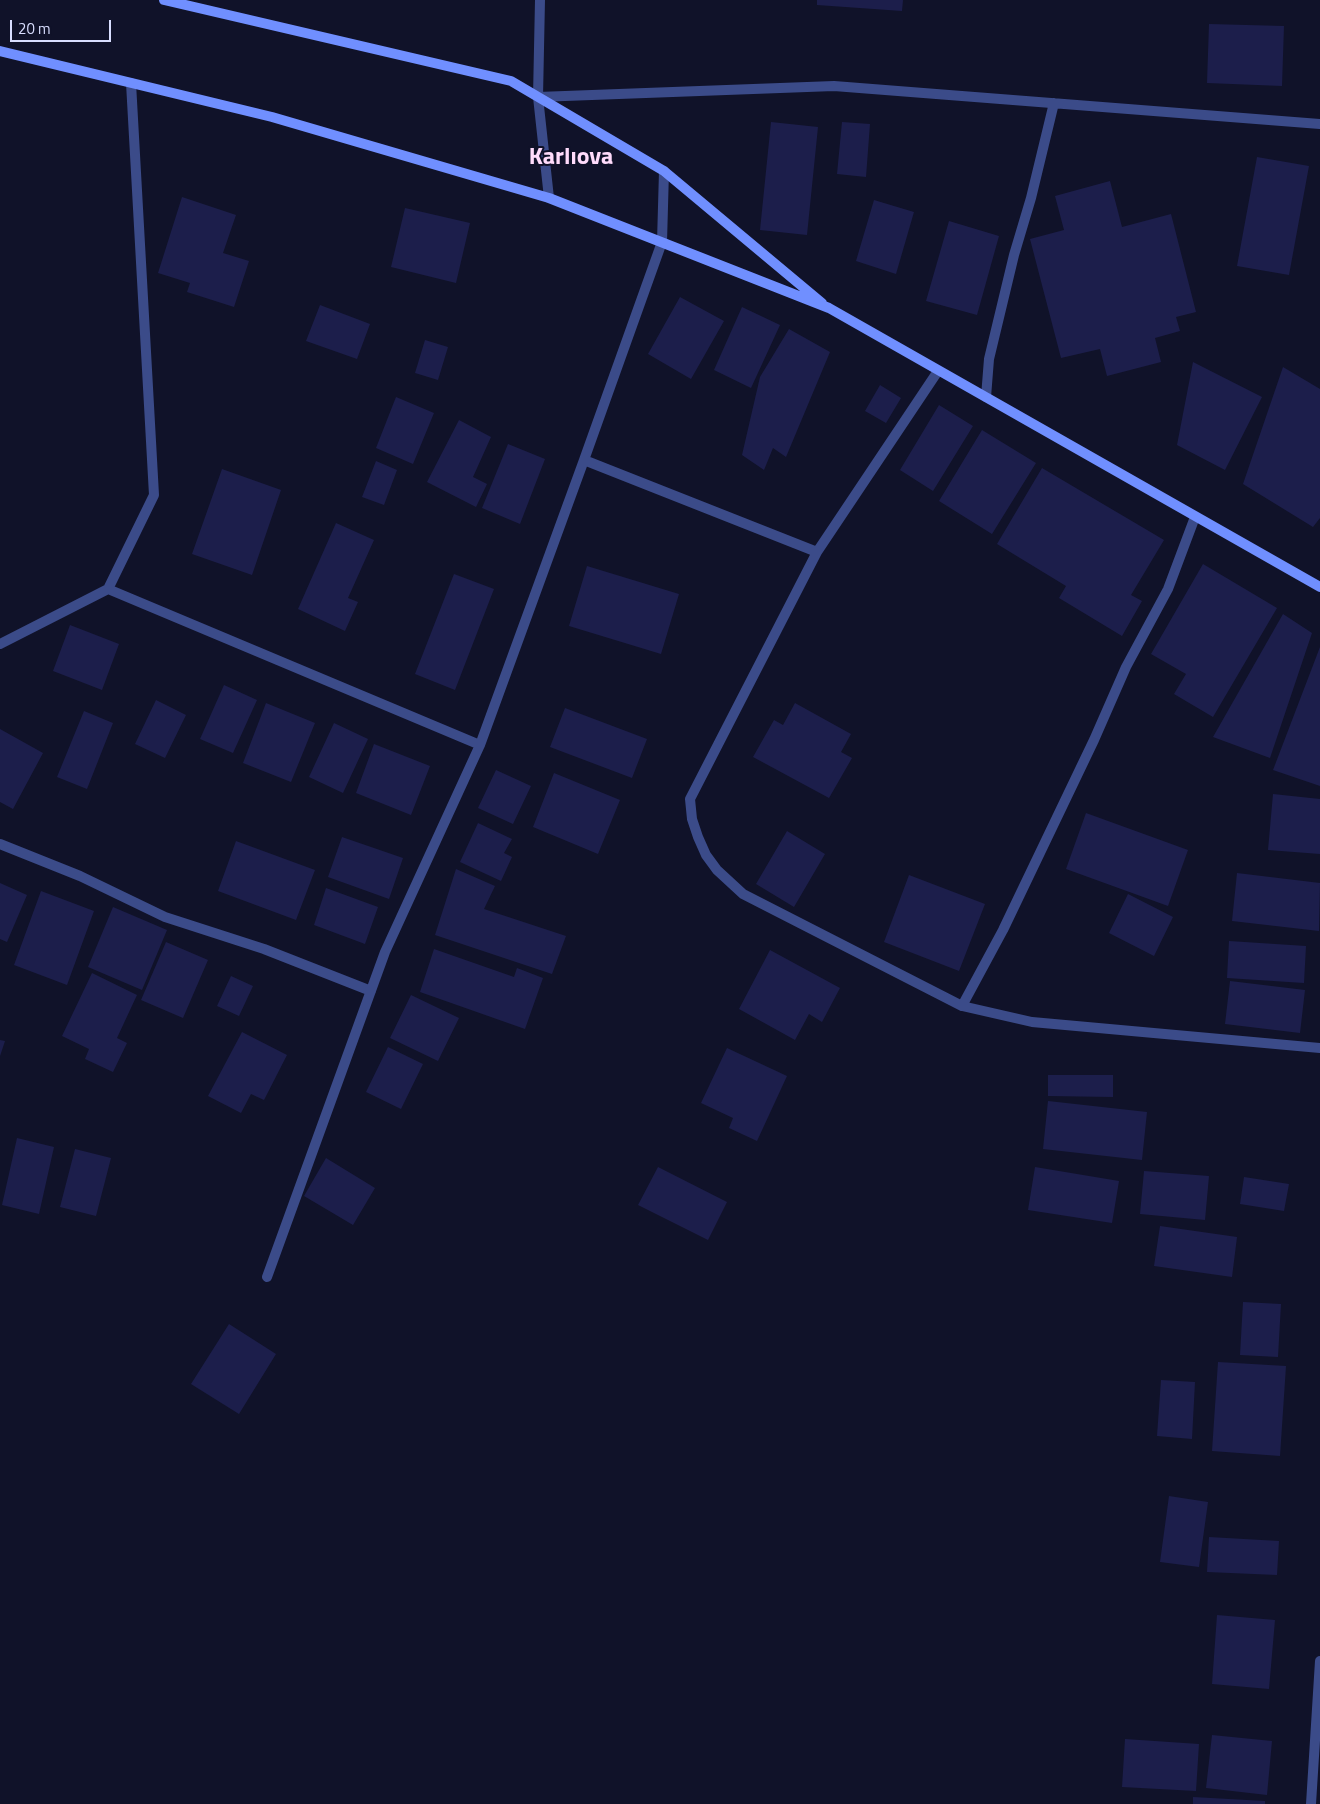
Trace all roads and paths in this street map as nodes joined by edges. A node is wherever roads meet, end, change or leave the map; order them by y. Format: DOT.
graph roads {
  1 [pos="164,0"];
  2 [pos="540,0"];
  3 [pos="0,51"];
  4 [pos="131,82"];
  5 [pos="538,97"];
  6 [pos="1054,103"];
  7 [pos="1320,124"];
  8 [pos="664,171"];
  9 [pos="549,198"];
  10 [pos="662,242"];
  11 [pos="829,308"];
  12 [pos="938,371"];
  13 [pos="986,398"];
  14 [pos="584,460"];
  15 [pos="1195,517"];
  16 [pos="817,552"];
  17 [pos="1320,587"];
  18 [pos="108,589"];
  19 [pos="0,644"];
  20 [pos="480,745"];
  21 [pos="0,844"];
  22 [pos="372,991"];
  23 [pos="962,1006"];
  24 [pos="1320,1048"];
  25 [pos="266,1277"];
  26 [pos="1320,1661"];
  27 [pos="1311,1804"];
  1 -- 5 [label="street"];
  2 -- 5 [label="street"];
  3 -- 4 [label="street"];
  4 -- 9 [label="street"];
  4 -- 18 [label="street"];
  5 -- 6 [label="street"];
  5 -- 8 [label="street"];
  5 -- 9 [label="street"];
  6 -- 7 [label="street"];
  6 -- 13 [label="street"];
  8 -- 10 [label="street"];
  8 -- 11 [label="street"];
  9 -- 10 [label="street"];
  10 -- 11 [label="street"];
  10 -- 14 [label="street"];
  11 -- 12 [label="street"];
  12 -- 13 [label="street"];
  12 -- 16 [label="street"];
  13 -- 15 [label="street"];
  14 -- 16 [label="street"];
  14 -- 20 [label="street"];
  15 -- 17 [label="street"];
  15 -- 23 [label="street"];
  16 -- 23 [label="street"];
  18 -- 19 [label="street"];
  18 -- 20 [label="street"];
  20 -- 22 [label="street"];
  21 -- 22 [label="street"];
  22 -- 25 [label="street"];
  23 -- 24 [label="street"];
  26 -- 27 [label="street"];
}
